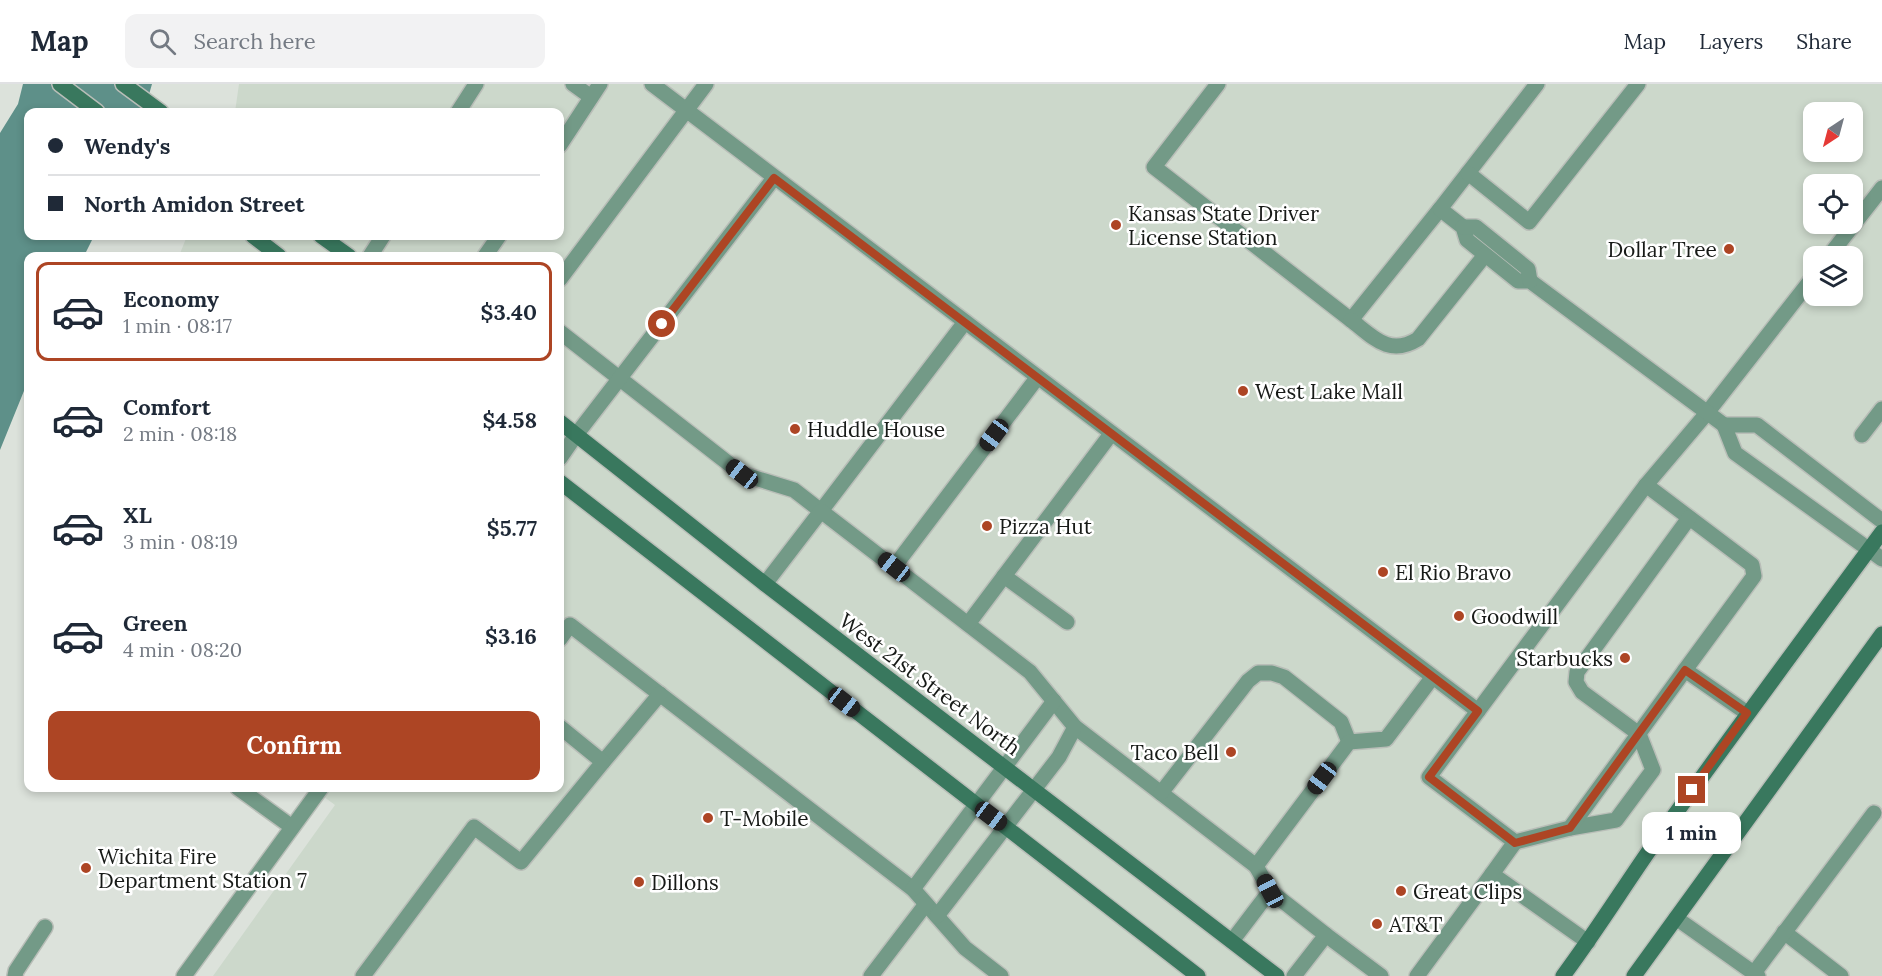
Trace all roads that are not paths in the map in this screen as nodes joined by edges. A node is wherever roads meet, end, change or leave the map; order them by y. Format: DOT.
graph roads {
  1 [pos="60,84"];
  2 [pos="123,84"];
  3 [pos="476,84"];
  4 [pos="573,84"];
  5 [pos="652,84"];
  6 [pos="706,84"];
  7 [pos="1218,84"];
  8 [pos="1537,84"];
  9 [pos="1638,84"];
  10 [pos="596,90"];
  11 [pos="92,108"];
  12 [pos="156,108"];
  13 [pos="461,108"];
  14 [pos="687,110"];
  15 [pos="564,139"];
  16 [pos="1468,173"];
  17 [pos="774,178"];
  18 [pos="1882,188"];
  19 [pos="1440,209"];
  20 [pos="1463,227"];
  21 [pos="259,240"];
  22 [pos="327,240"];
  23 [pos="1836,246"];
  24 [pos="274,252"];
  25 [pos="343,252"];
  26 [pos="1485,255"];
  27 [pos="564,274"];
  28 [pos="1530,281"];
  29 [pos="1803,290"];
  30 [pos="1351,320"];
  31 [pos="965,322"];
  32 [pos="564,335"];
  33 [pos="1037,378"];
  34 [pos="620,379"];
  35 [pos="1882,409"];
  36 [pos="1707,413"];
  37 [pos="564,425"];
  38 [pos="1724,425"];
  39 [pos="1111,434"];
  40 [pos="576,435"];
  41 [pos="1862,435"];
  42 [pos="564,452"];
  43 [pos="564,485"];
  44 [pos="1646,485"];
  45 [pos="821,511"];
  46 [pos="1689,518"];
  47 [pos="1882,521"];
  48 [pos="1882,532"];
  49 [pos="1869,550"];
  50 [pos="1882,559"];
  51 [pos="894,567"];
  52 [pos="1004,576"];
  53 [pos="765,584"];
  54 [pos="1067,622"];
  55 [pos="968,624"];
  56 [pos="564,633"];
  57 [pos="1882,634"];
  58 [pos="1685,670"];
  59 [pos="1432,678"];
  60 [pos="660,694"];
  61 [pos="1054,701"];
  62 [pos="1478,711"];
  63 [pos="1747,713"];
  64 [pos="1075,727"];
  65 [pos="564,730"];
  66 [pos="1639,734"];
  67 [pos="1349,742"];
  68 [pos="603,762"];
  69 [pos="1004,767"];
  70 [pos="1034,790"];
  71 [pos="244,792"];
  72 [pos="318,792"];
  73 [pos="1161,793"];
  74 [pos="976,805"];
  75 [pos="1879,811"];
  76 [pos="292,827"];
  77 [pos="1005,827"];
  78 [pos="1570,828"];
  79 [pos="1515,843"];
  80 [pos="1256,866"];
  81 [pos="1492,874"];
  82 [pos="913,889"];
  83 [pos="1270,891"];
  84 [pos="926,904"];
  85 [pos="937,916"];
  86 [pos="1676,918"];
  87 [pos="45,927"];
  88 [pos="1784,932"];
  89 [pos="1326,935"];
  90 [pos="1232,941"];
  91 [pos="1588,942"];
  92 [pos="1756,974"];
  93 [pos="186,975"];
  94 [pos="15,976"];
  95 [pos="363,976"];
  96 [pos="871,976"];
  97 [pos="1001,976"];
  98 [pos="1198,976"];
  99 [pos="1277,976"];
  100 [pos="1294,976"];
  101 [pos="1381,976"];
  102 [pos="1417,976"];
  103 [pos="1563,976"];
  104 [pos="1634,976"];
  105 [pos="1840,976"];
  1 -- 11 [label="main road"];
  2 -- 12 [label="main road"];
  3 -- 13 [label="street"];
  4 -- 10 [label="street"];
  5 -- 14 [label="street"];
  6 -- 14 [label="street"];
  7 -- 30 [label="street"];
  8 -- 16 [label="street"];
  9 -- 16 [label="street"];
  10 -- 15 [label="street"];
  14 -- 17 [label="street"];
  14 -- 27 [label="street"];
  16 -- 19 [label="street"];
  17 -- 31 [label="street"];
  17 -- 34 [label="street"];
  18 -- 23 [label="street"];
  19 -- 20 [label="street"];
  19 -- 30 [label="street"];
  20 -- 26 [label="street"];
  20 -- 28 [label="street"];
  21 -- 24 [label="main road"];
  22 -- 25 [label="main road"];
  26 -- 28 [label="street"];
  26 -- 30 [label="street"];
  28 -- 36 [label="street"];
  29 -- 36 [label="street"];
  31 -- 33 [label="street"];
  31 -- 45 [label="street"];
  32 -- 34 [label="street"];
  33 -- 39 [label="street"];
  33 -- 51 [label="street"];
  34 -- 40 [label="street"];
  34 -- 45 [label="street"];
  35 -- 41 [label="street"];
  36 -- 38 [label="street"];
  36 -- 44 [label="street"];
  37 -- 40 [label="main road, West 21st Street North"];
  38 -- 47 [label="street"];
  38 -- 49 [label="street"];
  39 -- 52 [label="street"];
  39 -- 59 [label="street"];
  40 -- 42 [label="street"];
  40 -- 53 [label="main road, West 21st Street North"];
  43 -- 74 [label="main road"];
  44 -- 46 [label="street"];
  44 -- 62 [label="street"];
  45 -- 51 [label="street"];
  45 -- 53 [label="street"];
  46 -- 58 [label="street"];
  46 -- 66 [label="street"];
  48 -- 49 [label="main road"];
  49 -- 50 [label="street"];
  49 -- 63 [label="main road"];
  51 -- 55 [label="street"];
  52 -- 54 [label="street"];
  52 -- 55 [label="street"];
  53 -- 69 [label="main road, West 21st Street North"];
  55 -- 61 [label="street"];
  56 -- 60 [label="street"];
  57 -- 86 [label="main road"];
  58 -- 63 [label="street"];
  58 -- 66 [label="street"];
  59 -- 62 [label="street"];
  59 -- 67 [label="street"];
  60 -- 68 [label="street"];
  60 -- 82 [label="street"];
  61 -- 64 [label="street"];
  61 -- 69 [label="street"];
  62 -- 79 [label="street"];
  63 -- 91 [label="main road"];
  64 -- 70 [label="street"];
  64 -- 73 [label="street"];
  65 -- 68 [label="street"];
  66 -- 78 [label="street"];
  66 -- 78 [label="street"];
  67 -- 73 [label="street"];
  67 -- 80 [label="street"];
  68 -- 95 [label="street"];
  69 -- 70 [label="main road, West 21st Street North"];
  69 -- 74 [label="street"];
  70 -- 77 [label="street"];
  70 -- 90 [label="main road, West 21st Street North"];
  71 -- 76 [label="street"];
  72 -- 76 [label="street"];
  73 -- 80 [label="street"];
  74 -- 77 [label="main road"];
  74 -- 82 [label="street"];
  75 -- 88 [label="street"];
  76 -- 93 [label="street"];
  77 -- 85 [label="street"];
  77 -- 98 [label="main road"];
  78 -- 79 [label="street"];
  79 -- 81 [label="street"];
  80 -- 83 [label="street"];
  81 -- 91 [label="street"];
  81 -- 102 [label="street"];
  82 -- 84 [label="street"];
  83 -- 89 [label="street"];
  83 -- 90 [label="street"];
  84 -- 85 [label="street"];
  84 -- 96 [label="street"];
  85 -- 97 [label="street"];
  86 -- 92 [label="street"];
  86 -- 104 [label="main road"];
  87 -- 94 [label="street"];
  88 -- 92 [label="street"];
  88 -- 105 [label="street"];
  89 -- 100 [label="street"];
  89 -- 101 [label="street"];
  90 -- 99 [label="main road, West 21st Street North"];
  91 -- 103 [label="main road"];
}
